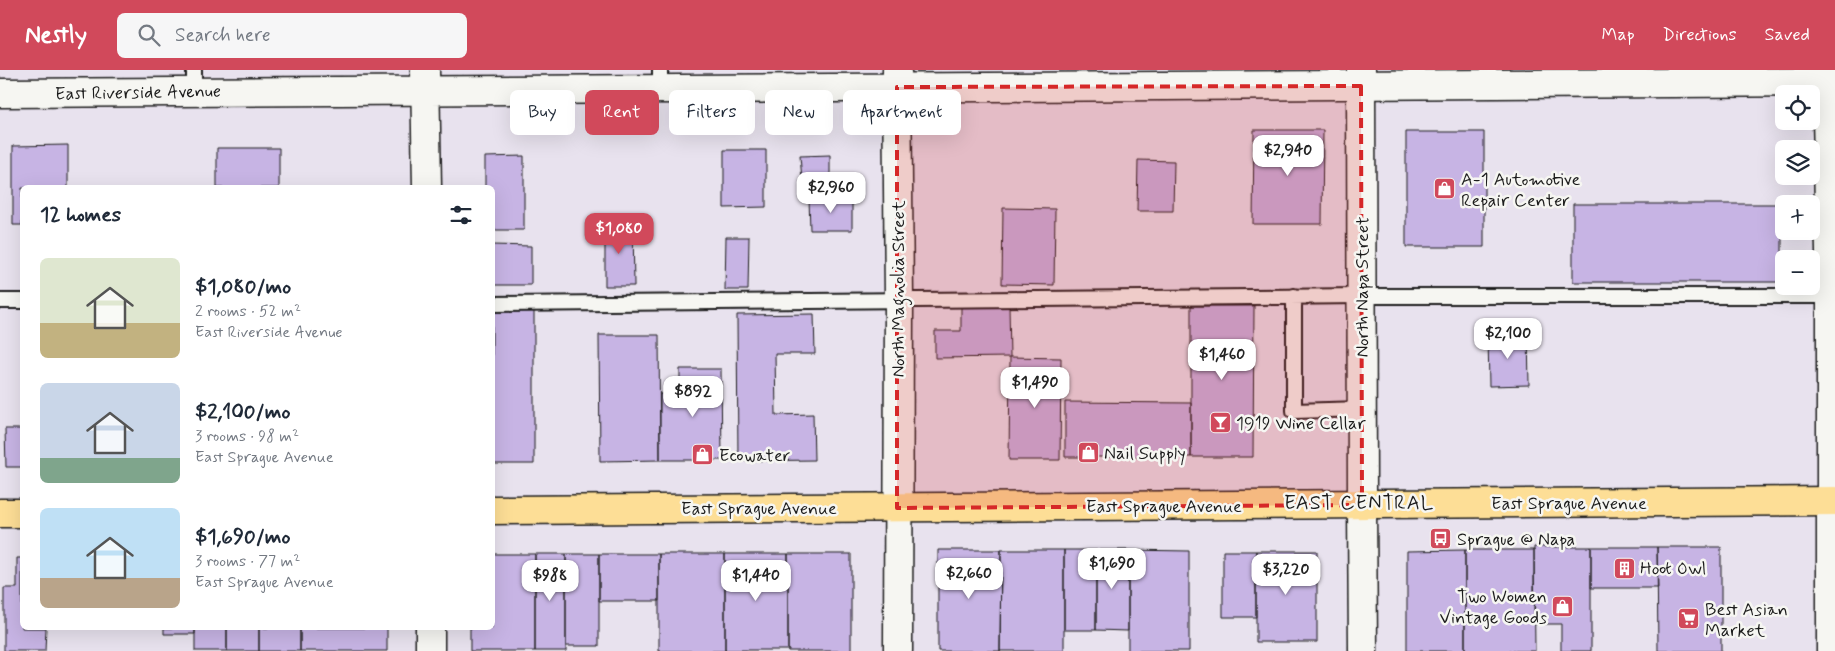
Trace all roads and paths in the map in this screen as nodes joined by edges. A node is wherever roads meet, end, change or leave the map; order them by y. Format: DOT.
graph roads {
  1 [pos="1594,77"];
  2 [pos="1361,78"];
  3 [pos="1829,78"];
  4 [pos="897,79"];
  5 [pos="425,80"];
  6 [pos="660,80"];
  7 [pos="194,81"];
  8 [pos="0,93"];
  9 [pos="427,185"];
  10 [pos="1294,296"];
  11 [pos="1362,296"];
  12 [pos="1833,296"];
  13 [pos="899,300"];
  14 [pos="0,301"];
  15 [pos="20,301"];
  16 [pos="495,304"];
  17 [pos="1362,409"];
  18 [pos="1833,501"];
  19 [pos="1362,505"];
  20 [pos="897,508"];
  21 [pos="495,510"];
  22 [pos="0,513"];
  23 [pos="20,513"];
  24 [pos="430,630"];
  25 [pos="430,651"];
  26 [pos="898,651"];
  27 [pos="1363,651"];
  28 [pos="1831,651"];
  1 -- 2 [label="street, East Riverside Avenue"];
  1 -- 3 [label="street, East Riverside Avenue"];
  2 -- 4 [label="street, East Riverside Avenue"];
  2 -- 11 [label="street, North Napa Street"];
  3 -- 12 [label="street"];
  4 -- 6 [label="street, East Riverside Avenue"];
  4 -- 13 [label="street, North Magnolia Street"];
  5 -- 6 [label="street, East Riverside Avenue"];
  5 -- 7 [label="street, East Riverside Avenue"];
  5 -- 9 [label="street"];
  7 -- 8 [label="street, East Riverside Avenue"];
  10 -- 11 [label="lane"];
  10 -- 13 [label="lane"];
  10 -- 17 [label="lane"];
  11 -- 12 [label="lane"];
  11 -- 17 [label="street, North Napa Street"];
  12 -- 18 [label="street"];
  13 -- 16 [label="lane"];
  13 -- 20 [label="street, North Magnolia Street"];
  14 -- 15 [label="lane"];
  17 -- 19 [label="street, North Napa Street"];
  18 -- 19 [label="main road, East Sprague Avenue"];
  18 -- 28 [label="street"];
  19 -- 20 [label="main road, East Sprague Avenue"];
  19 -- 27 [label="street, North Napa Street"];
  20 -- 21 [label="main road, East Sprague Avenue"];
  20 -- 26 [label="street, North Magnolia Street"];
  22 -- 23 [label="main road"];
  24 -- 25 [label="street"];
}
